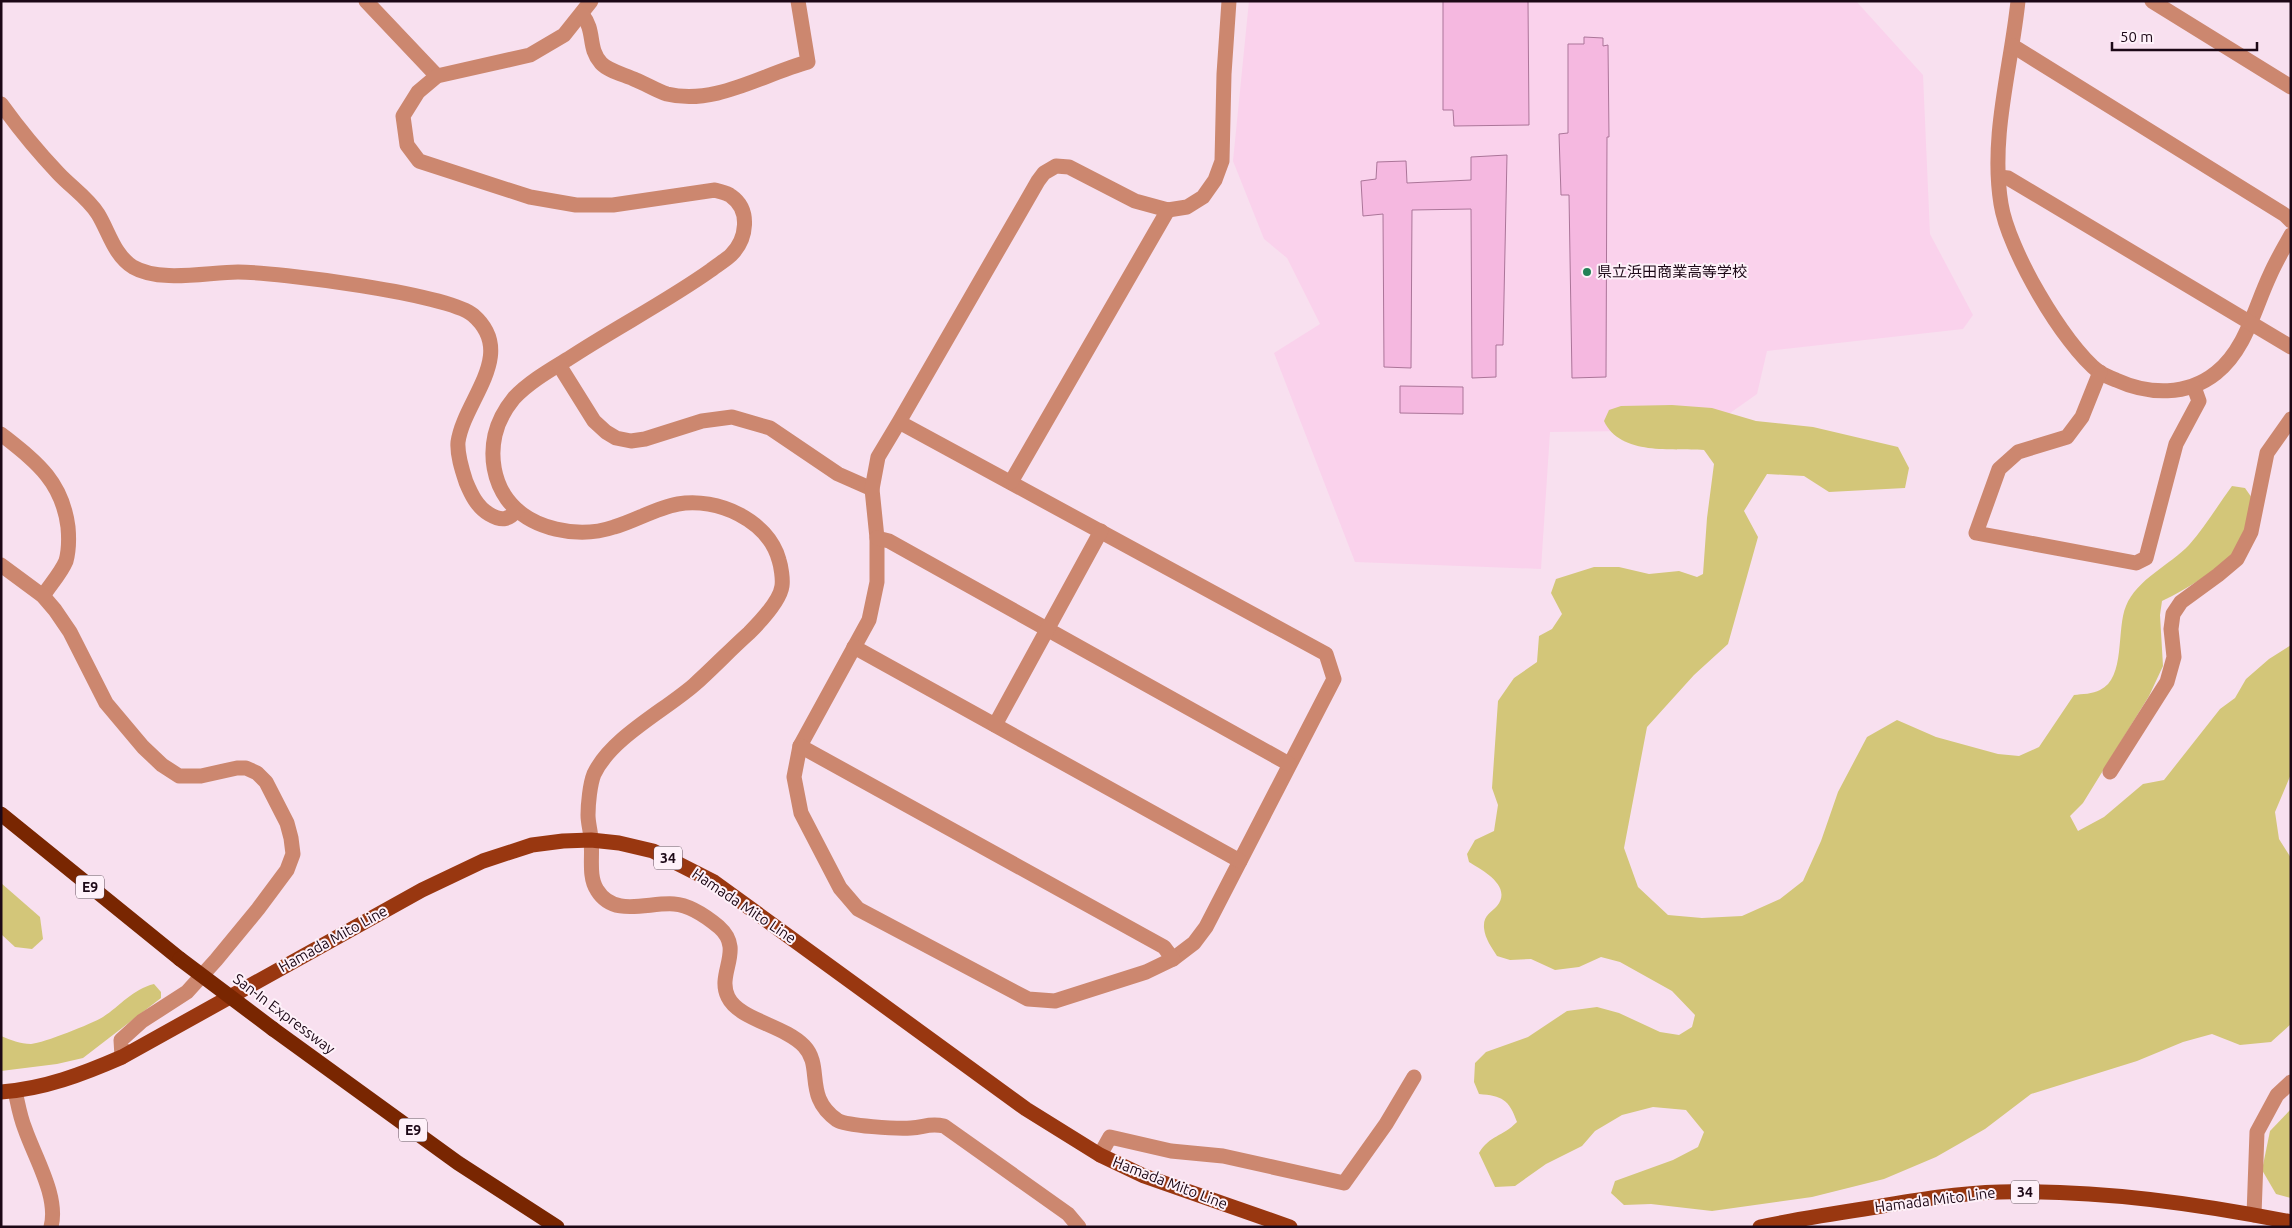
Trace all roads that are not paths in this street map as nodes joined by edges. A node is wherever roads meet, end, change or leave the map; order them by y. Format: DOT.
graph roads {
  1 [pos="366,1"];
  2 [pos="591,1"];
  3 [pos="798,1"];
  4 [pos="1229,1"];
  5 [pos="2018,1"];
  6 [pos="2152,1"];
  7 [pos="582,14"];
  8 [pos="2013,46"];
  9 [pos="437,76"];
  10 [pos="2291,87"];
  11 [pos="1,104"];
  12 [pos="1999,177"];
  13 [pos="1168,210"];
  14 [pos="2291,222"];
  15 [pos="2291,235"];
  16 [pos="2250,323"];
  17 [pos="2291,347"];
  18 [pos="559,365"];
  19 [pos="2100,372"];
  20 [pos="2194,387"];
  21 [pos="2291,420"];
  22 [pos="899,422"];
  23 [pos="1,434"];
  24 [pos="1011,482"];
  25 [pos="872,489"];
  26 [pos="517,510"];
  27 [pos="1101,531"];
  28 [pos="877,538"];
  29 [pos="1,565"];
  30 [pos="43,596"];
  31 [pos="1048,628"];
  32 [pos="854,647"];
  33 [pos="995,725"];
  34 [pos="800,746"];
  35 [pos="1289,764"];
  36 [pos="2110,772"];
  37 [pos="1,814"];
  38 [pos="592,840"];
  39 [pos="1240,861"];
  40 [pos="1173,959"];
  41 [pos="122,1057"];
  42 [pos="1414,1077"];
  43 [pos="2291,1082"];
  44 [pos="8,1092"];
  45 [pos="1100,1155"];
  46 [pos="2254,1215"];
  47 [pos="2291,1222"];
  48 [pos="51,1227"];
  49 [pos="557,1227"];
  50 [pos="1079,1227"];
  51 [pos="1290,1227"];
  52 [pos="1760,1227"];
  1 -- 9 [label="street"];
  2 -- 7 [label="street"];
  3 -- 7 [label="street"];
  4 -- 13 [label="street"];
  5 -- 8 [label="street"];
  6 -- 10 [label="street"];
  7 -- 9 [label="street"];
  8 -- 12 [label="street"];
  8 -- 14 [label="street"];
  9 -- 18 [label="street"];
  11 -- 26 [label="street"];
  12 -- 16 [label="street"];
  12 -- 19 [label="street"];
  13 -- 22 [label="street"];
  13 -- 24 [label="street"];
  15 -- 16 [label="street"];
  16 -- 17 [label="street"];
  16 -- 20 [label="street"];
  18 -- 25 [label="street"];
  18 -- 26 [label="street"];
  19 -- 20 [label="street"];
  19 -- 20 [label="street"];
  21 -- 36 [label="street"];
  22 -- 24 [label="street"];
  22 -- 25 [label="street"];
  23 -- 30 [label="street"];
  24 -- 27 [label="street"];
  25 -- 28 [label="street"];
  26 -- 38 [label="street"];
  27 -- 31 [label="street"];
  27 -- 35 [label="street"];
  28 -- 31 [label="street"];
  28 -- 32 [label="street"];
  29 -- 30 [label="street"];
  30 -- 41 [label="street"];
  31 -- 33 [label="street"];
  31 -- 35 [label="street"];
  32 -- 33 [label="street"];
  32 -- 34 [label="street"];
  33 -- 39 [label="street"];
  34 -- 40 [label="street"];
  34 -- 40 [label="street"];
  35 -- 39 [label="street"];
  37 -- 49 [label="highway, San-In Expressway / E9, bridge"];
  38 -- 41 [label="main road, Hamada Mito Line / 34"];
  38 -- 45 [label="main road, Hamada Mito Line / 34"];
  38 -- 50 [label="street"];
  39 -- 40 [label="street"];
  41 -- 44 [label="main road, Hamada Mito Line / 34"];
  42 -- 45 [label="street"];
  43 -- 46 [label="street"];
  44 -- 48 [label="street"];
  45 -- 51 [label="main road, Hamada Mito Line / 34"];
  46 -- 47 [label="main road, Hamada Mito Line / 34"];
  46 -- 52 [label="main road, Hamada Mito Line / 34"];
}
